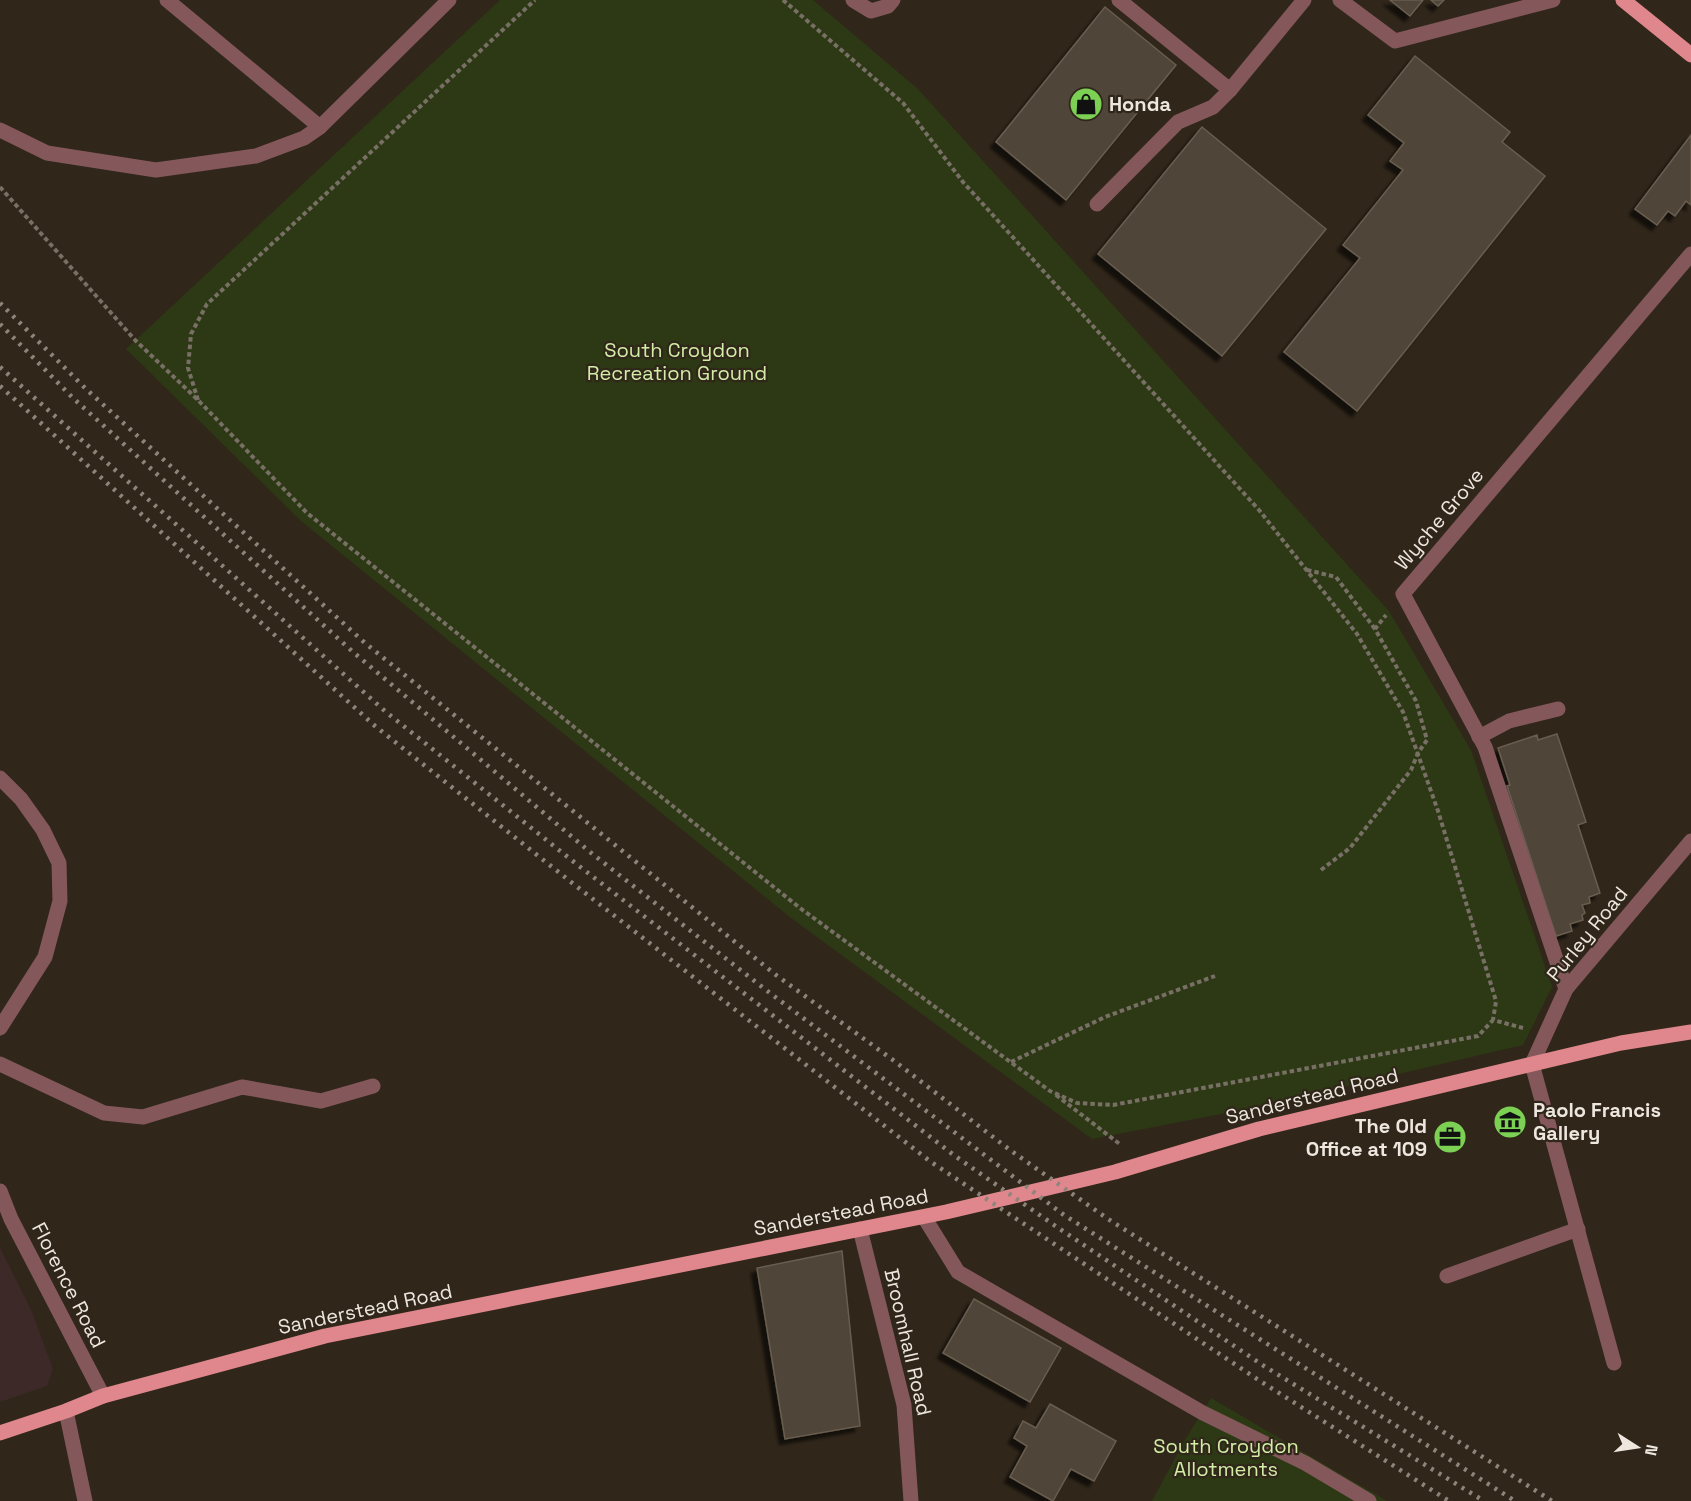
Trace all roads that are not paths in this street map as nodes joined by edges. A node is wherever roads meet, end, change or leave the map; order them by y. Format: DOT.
graph roads {
  1 [pos="167,0"];
  2 [pos="449,0"];
  3 [pos="853,0"];
  4 [pos="893,0"];
  5 [pos="1119,0"];
  6 [pos="1304,0"];
  7 [pos="1340,0"];
  8 [pos="1553,0"];
  9 [pos="1623,0"];
  10 [pos="1691,55"];
  11 [pos="1230,90"];
  12 [pos="320,127"];
  13 [pos="0,130"];
  14 [pos="1097,204"];
  15 [pos="1691,254"];
  16 [pos="1558,709"];
  17 [pos="1479,737"];
  18 [pos="0,778"];
  19 [pos="1691,841"];
  20 [pos="1566,989"];
  21 [pos="0,1028"];
  22 [pos="1691,1032"];
  23 [pos="0,1064"];
  24 [pos="1532,1064"];
  25 [pos="373,1086"];
  26 [pos="0,1191"];
  27 [pos="924,1217"];
  28 [pos="860,1229"];
  29 [pos="1578,1230"];
  30 [pos="1447,1276"];
  31 [pos="1614,1363"];
  32 [pos="103,1396"];
  33 [pos="66,1411"];
  34 [pos="0,1433"];
  35 [pos="85,1501"];
  36 [pos="911,1501"];
  37 [pos="1369,1501"];
  1 -- 12 [label="street"];
  2 -- 12 [label="street"];
  3 -- 4 [label="street"];
  5 -- 11 [label="street"];
  6 -- 11 [label="street"];
  7 -- 8 [label="street"];
  9 -- 10 [label="main road"];
  11 -- 14 [label="street"];
  12 -- 13 [label="street"];
  15 -- 17 [label="street, Wyche Grove"];
  16 -- 17 [label="street"];
  17 -- 20 [label="street, Wyche Grove"];
  18 -- 21 [label="street"];
  19 -- 20 [label="street, Purley Road"];
  20 -- 24 [label="street, Purley Road"];
  22 -- 24 [label="main road, Sanderstead Road"];
  23 -- 25 [label="street"];
  24 -- 27 [label="main road, Sanderstead Road"];
  24 -- 29 [label="street"];
  26 -- 32 [label="street, Florence Road"];
  27 -- 28 [label="main road, Sanderstead Road"];
  27 -- 37 [label="street"];
  28 -- 32 [label="main road, Sanderstead Road"];
  28 -- 36 [label="street, Broomhall Road"];
  29 -- 30 [label="street"];
  29 -- 31 [label="street"];
  32 -- 33 [label="main road, Sanderstead Road"];
  33 -- 34 [label="main road, Sanderstead Road"];
  33 -- 35 [label="street"];
}
